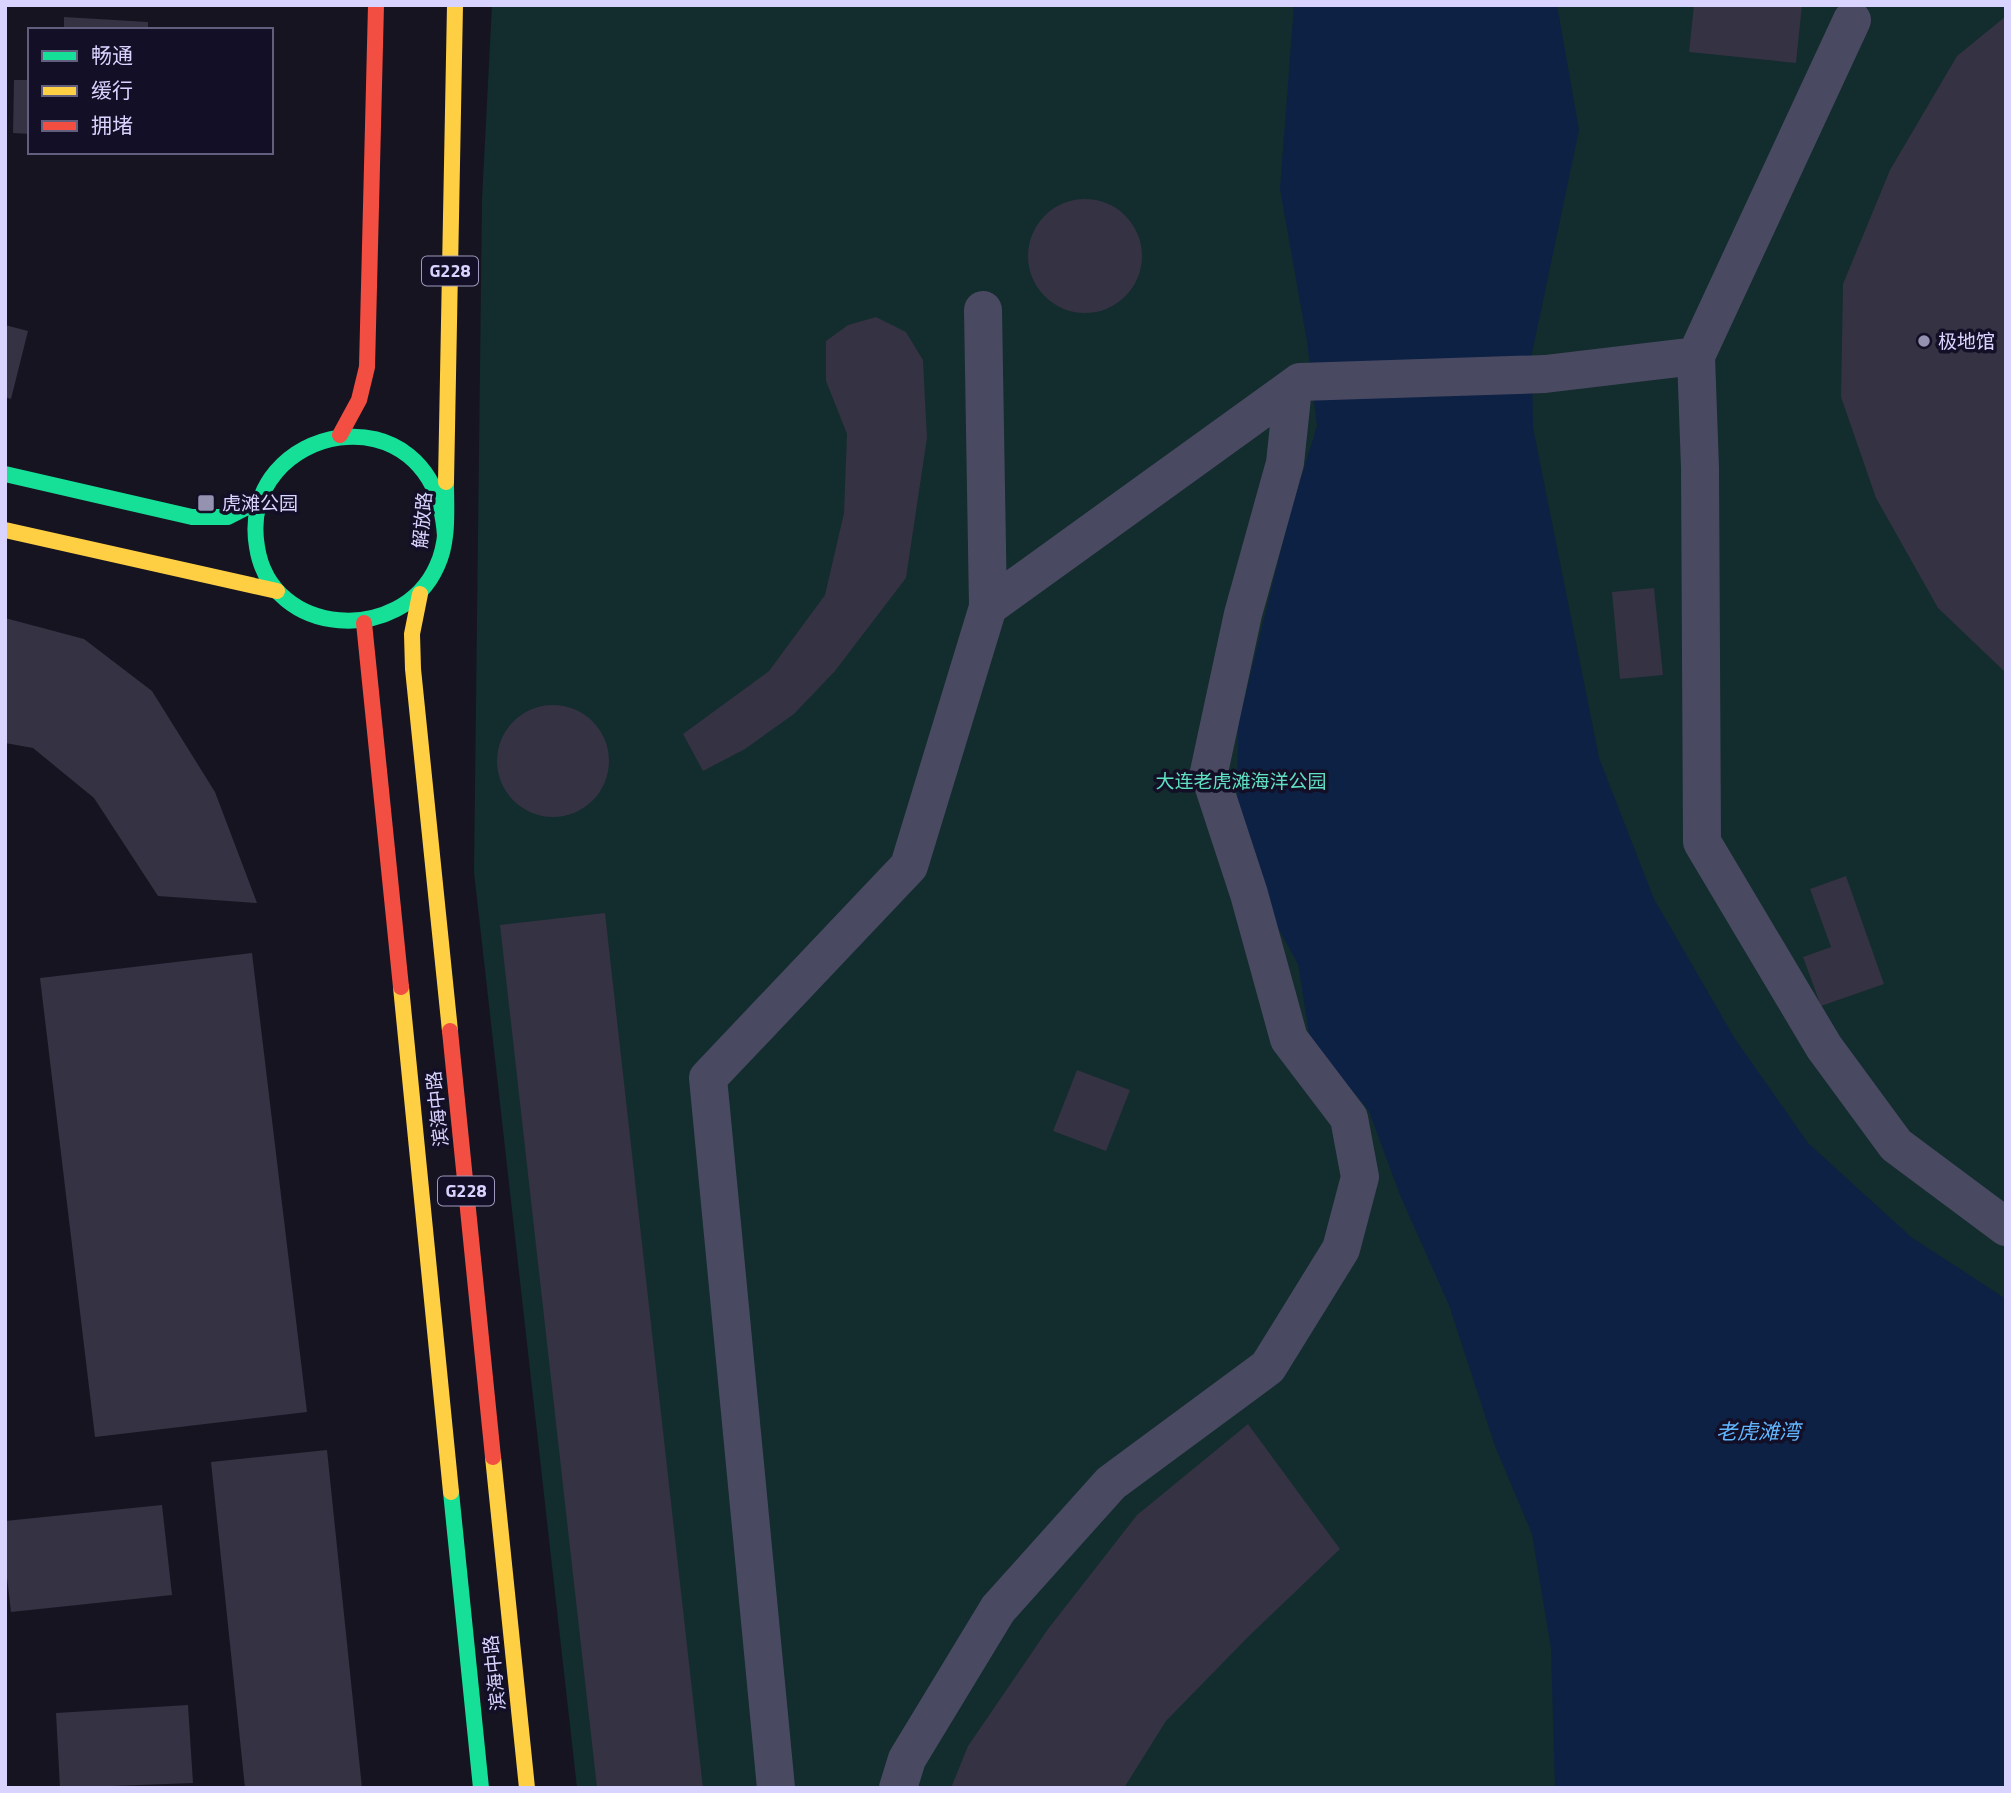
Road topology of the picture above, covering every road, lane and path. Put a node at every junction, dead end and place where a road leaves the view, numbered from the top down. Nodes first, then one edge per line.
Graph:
1 (376, 5) edge
2 (455, 5) edge
3 (1852, 20) dead end
4 (983, 310) dead end
5 (1696, 356) junction
6 (1296, 385) junction
7 (340, 435) junction
8 (5, 474) edge
9 (259, 501) junction
10 (5, 530) edge
11 (445, 536) junction
12 (277, 591) junction
13 (420, 594) junction
14 (988, 607) junction
15 (364, 623) junction
16 (2006, 1227) edge
17 (481, 1788) edge
18 (527, 1788) edge
19 (776, 1788) edge
20 (898, 1788) edge

1 - 7 main road
2 - 11 main road, 解放路 / G228
3 - 5 street
4 - 14 street
5 - 6 street
5 - 16 street
6 - 14 street
6 - 20 street
7 - 9 main road, G228
7 - 11 main road, G228
8 - 9 main road
9 - 12 main road, G228
10 - 12 main road, 解放路
11 - 13 main road, 解放路 / G228
12 - 15 main road, 解放路 / G228
13 - 15 main road, 解放路 / G228
13 - 18 main road, 滨海中路 / G228
14 - 19 street
15 - 17 main road, 滨海中路 / G228

